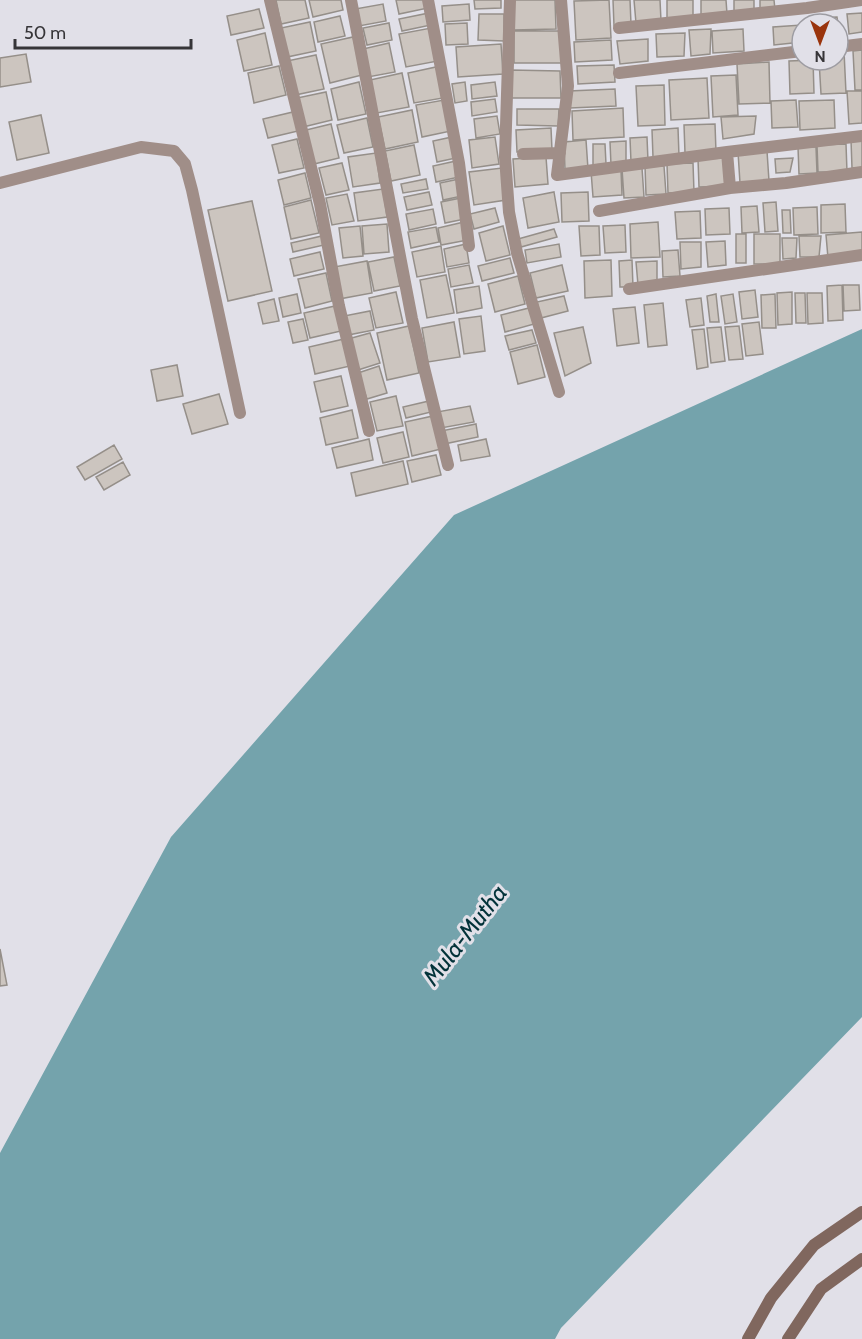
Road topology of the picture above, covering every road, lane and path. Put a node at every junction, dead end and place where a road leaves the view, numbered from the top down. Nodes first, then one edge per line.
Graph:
1 (270, 0) edge
2 (351, 0) edge
3 (428, 0) edge
4 (510, 0) edge
5 (561, 0) edge
6 (861, 0) edge
7 (619, 28) dead end
8 (790, 52) edge
9 (619, 73) dead end
10 (862, 136) edge
11 (727, 152) junction
12 (560, 153) junction
13 (523, 154) dead end
14 (862, 172) edge
15 (0, 183) edge
16 (730, 188) junction
17 (599, 211) dead end
18 (470, 246) dead end
19 (862, 255) edge
20 (629, 289) dead end
21 (559, 392) dead end
22 (240, 413) dead end
23 (369, 431) dead end
24 (448, 465) dead end
25 (862, 1212) edge
26 (862, 1259) edge
27 (748, 1339) edge
28 (788, 1339) edge

1 - 23 street
2 - 24 street
3 - 18 street
4 - 21 street
5 - 12 street
6 - 7 street
8 - 9 street
10 - 11 street
11 - 12 street
11 - 16 street
12 - 13 street
14 - 16 street
15 - 22 street
16 - 17 street
19 - 20 street
25 - 27 street
26 - 28 street

